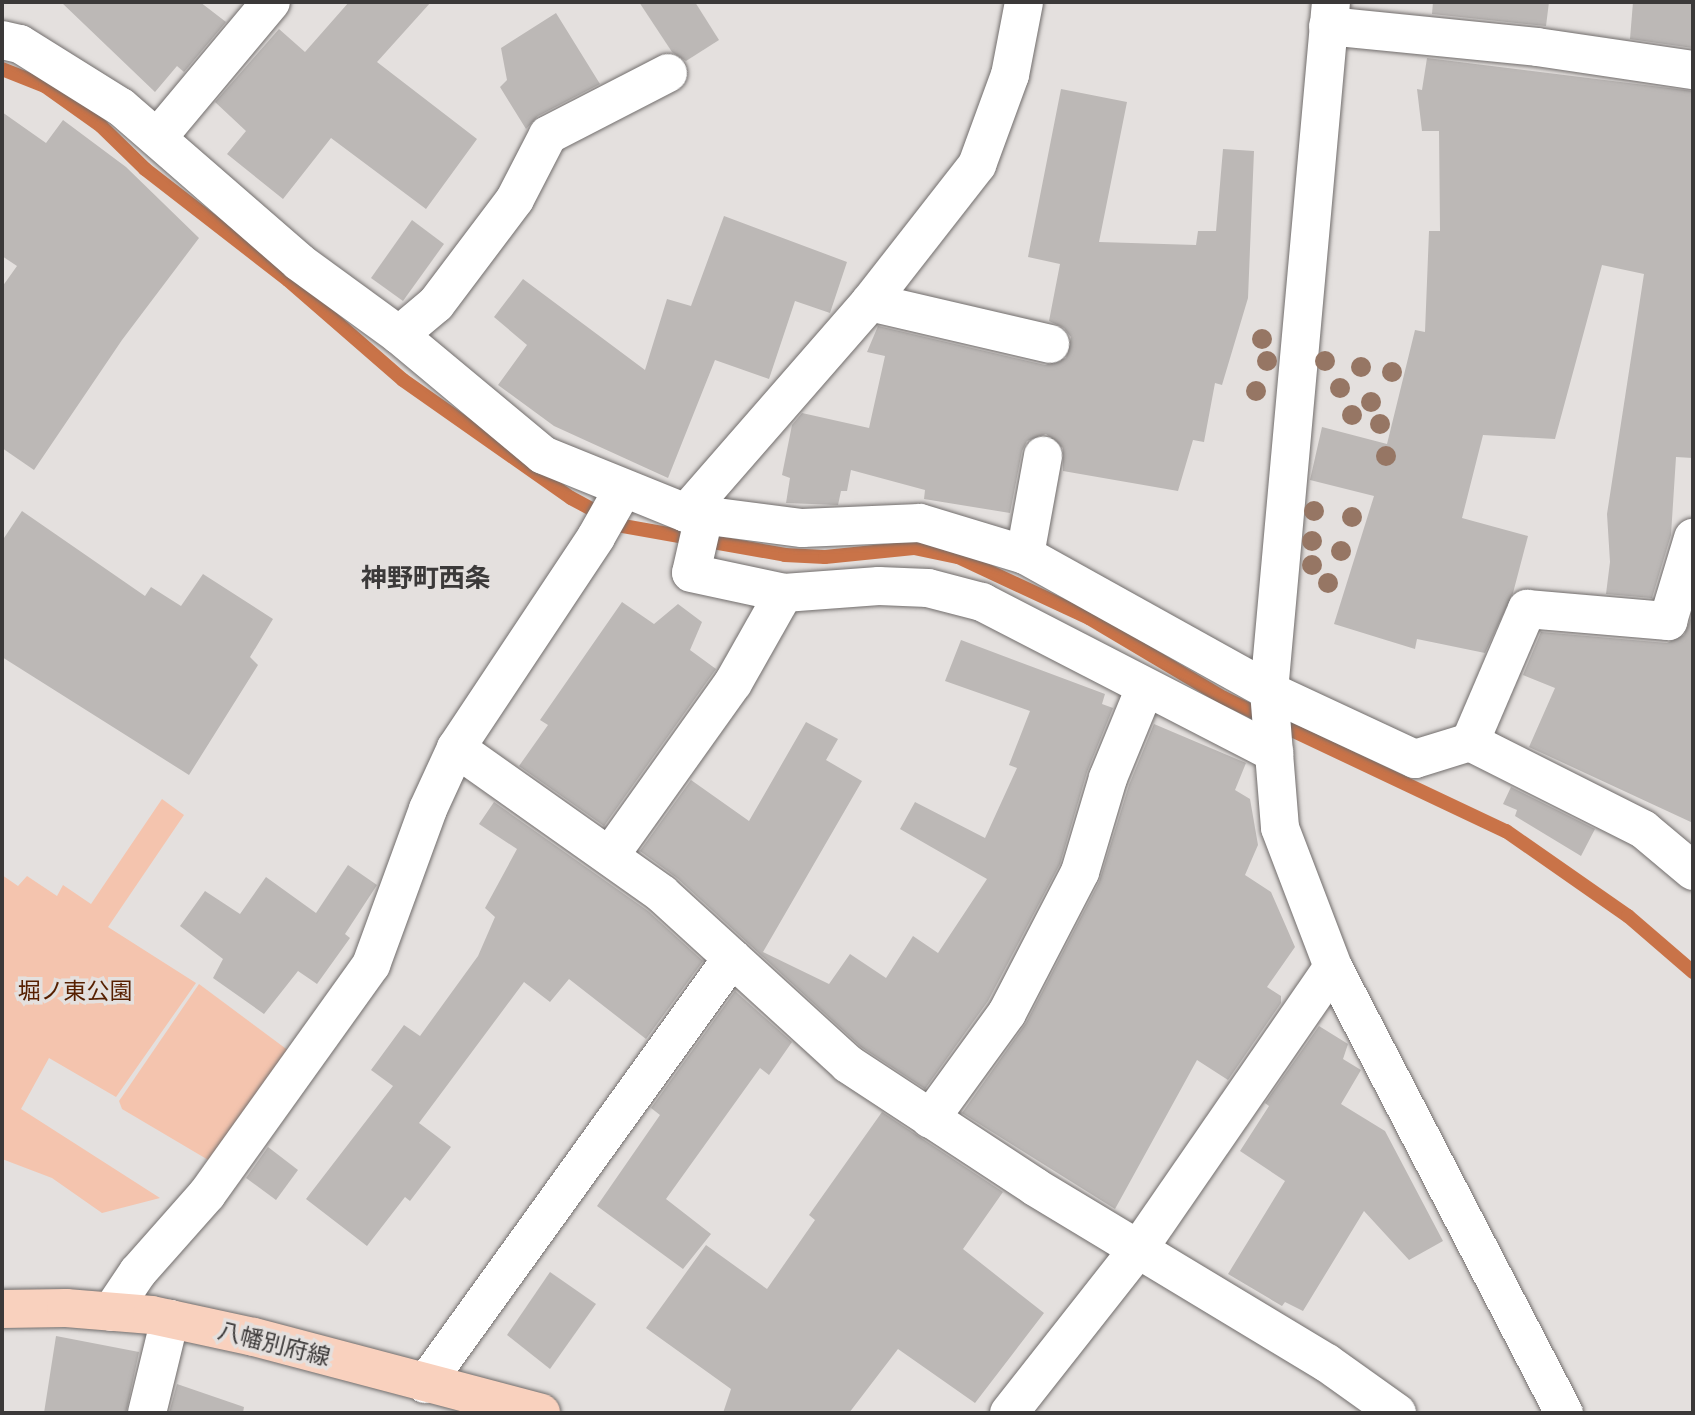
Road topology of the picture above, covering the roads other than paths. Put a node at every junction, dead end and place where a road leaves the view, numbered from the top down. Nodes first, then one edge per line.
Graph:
1 (271, 2) edge
2 (1024, 2) edge
3 (1329, 14) edge
4 (2, 40) edge
5 (1693, 70) edge
6 (668, 73) dead end
7 (158, 137) junction
8 (870, 302) junction
9 (399, 335) junction
10 (1050, 344) dead end
11 (1043, 456) dead end
12 (622, 491) junction
13 (695, 514) junction
14 (1693, 538) edge
15 (1025, 555) junction
16 (784, 593) junction
17 (1681, 622) edge
18 (1145, 688) junction
19 (1269, 691) junction
20 (1470, 742) junction
21 (456, 748) junction
22 (1274, 753) junction
23 (611, 854) junction
24 (1693, 871) edge
25 (732, 958) junction
26 (1333, 967) junction
27 (930, 1119) junction
28 (1139, 1248) junction
29 (2, 1309) edge
30 (111, 1312) junction
31 (170, 1319) junction
32 (425, 1384) junction
33 (147, 1413) edge
34 (541, 1413) edge
35 (1009, 1413) edge
36 (1397, 1413) edge
37 (1564, 1413) edge

1 - 7 street
2 - 8 street
3 - 5 street
3 - 19 street
4 - 7 street
6 - 9 street
7 - 9 street
8 - 10 street
8 - 13 street
9 - 12 street
11 - 15 street
12 - 13 street
12 - 21 street
13 - 15 street
13 - 16 street
14 - 17 street
15 - 19 street
16 - 18 street
16 - 23 street
17 - 20 street
18 - 22 street
18 - 27 street
19 - 20 street
19 - 22 street
20 - 24 street
21 - 23 street
21 - 30 street
22 - 26 street
23 - 25 street
25 - 27 street
25 - 32 street
26 - 28 street
26 - 37 street
27 - 28 street
28 - 35 street
28 - 36 street
29 - 30 main road, 八幡別府線
30 - 31 main road, 八幡別府線
31 - 32 main road, 八幡別府線
31 - 33 street
32 - 34 main road, 八幡別府線

